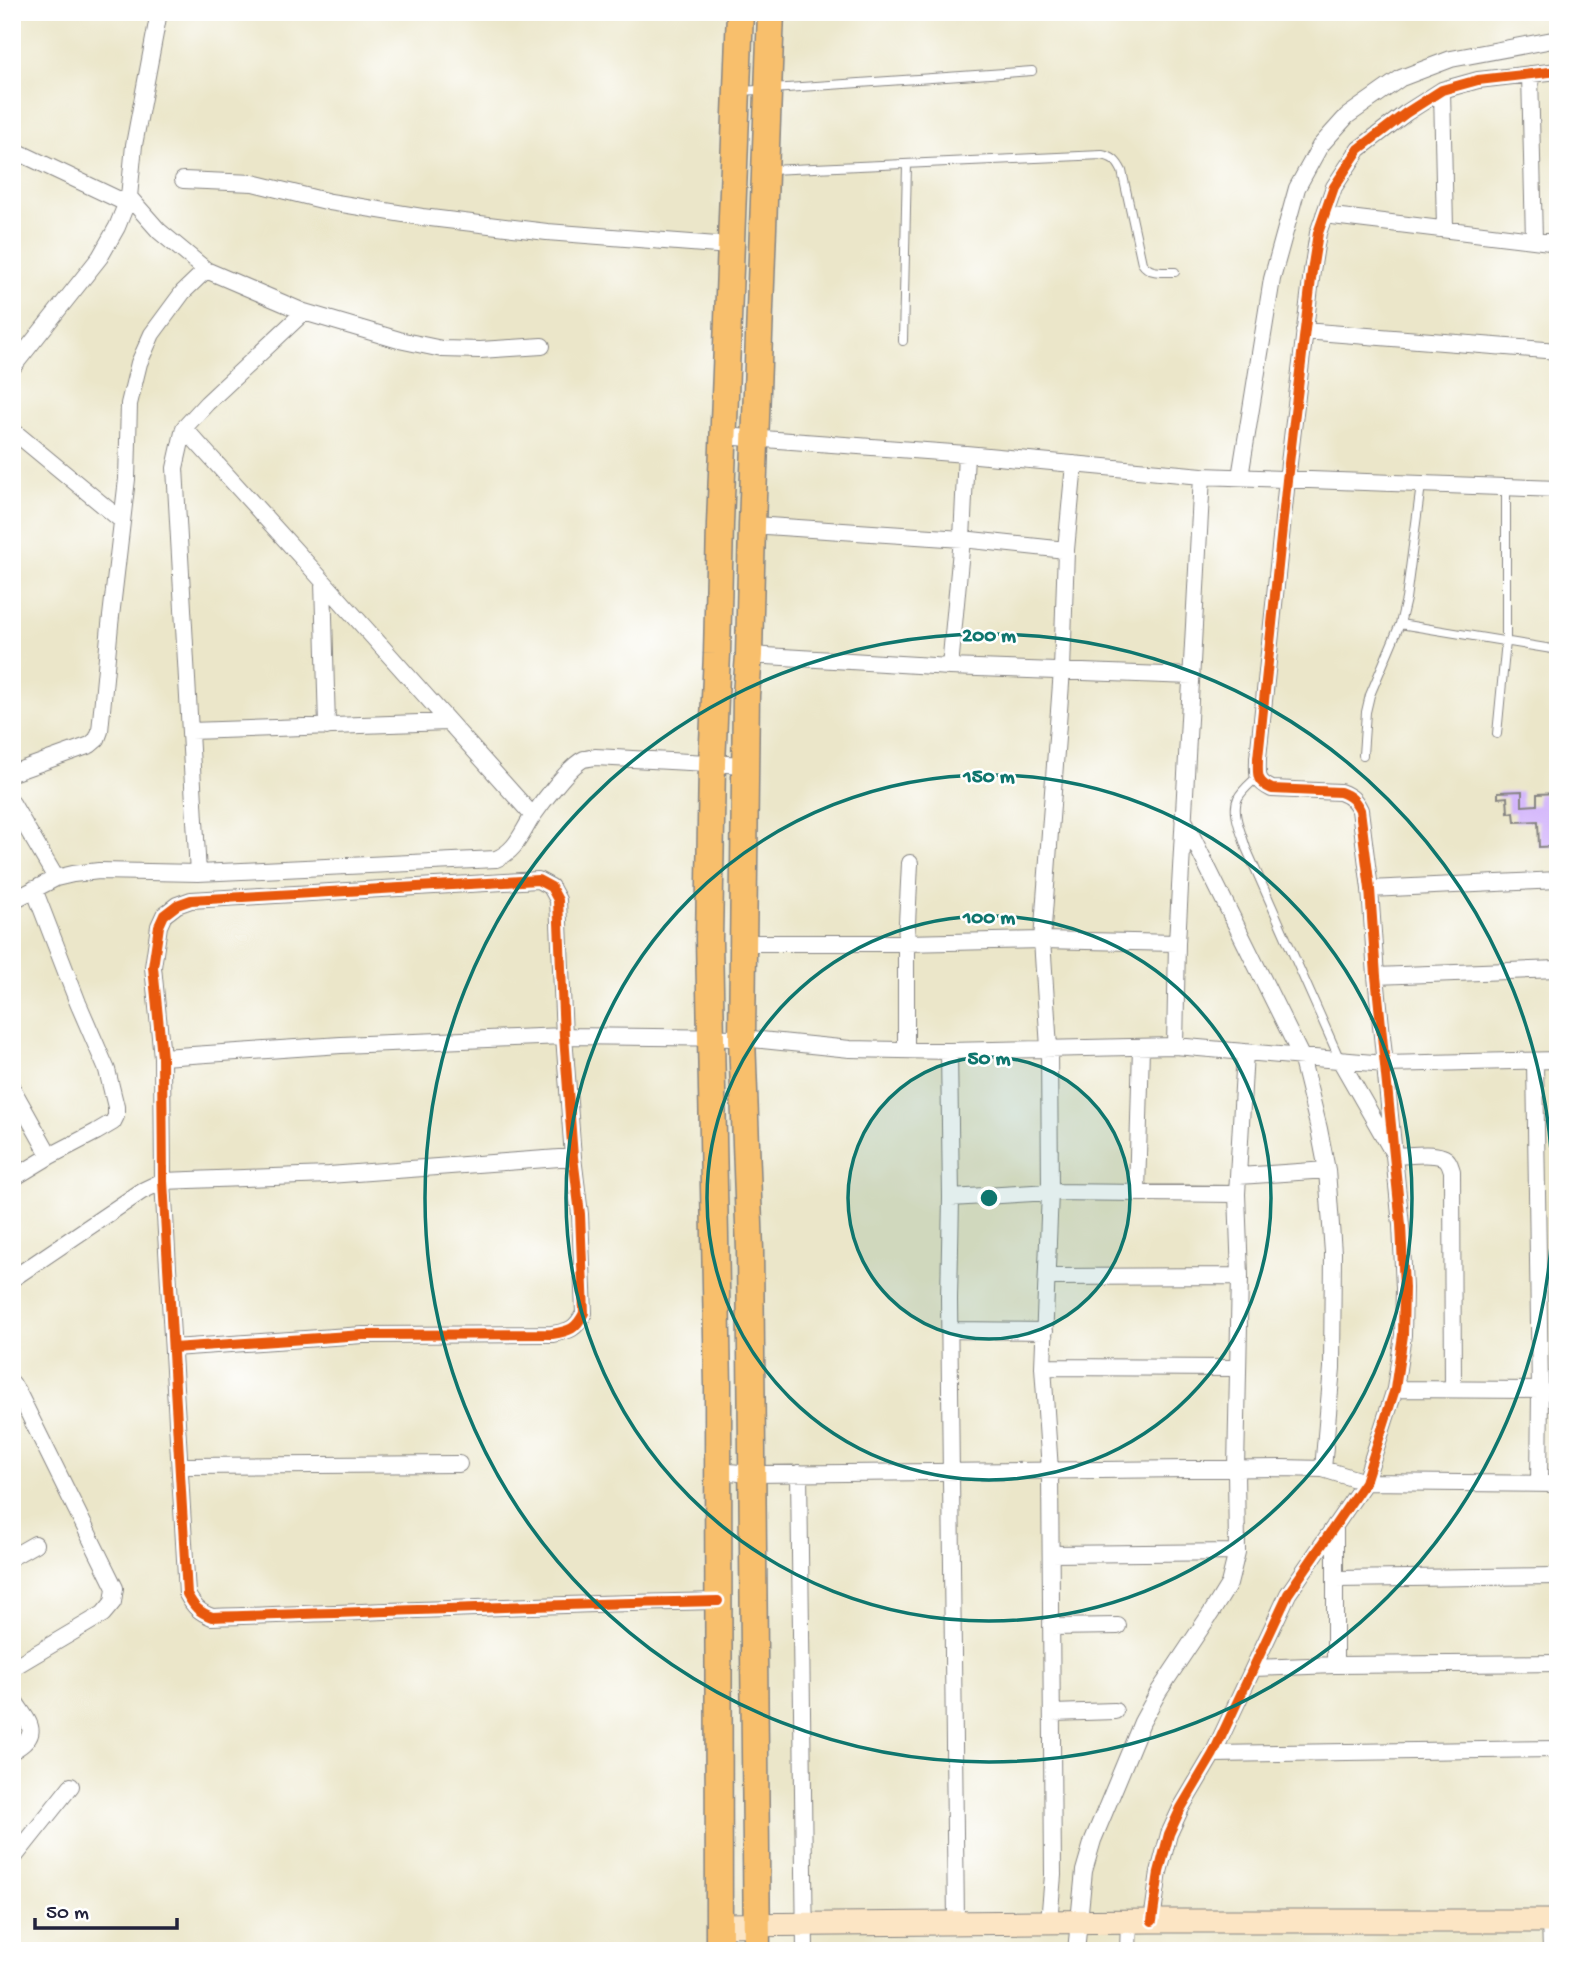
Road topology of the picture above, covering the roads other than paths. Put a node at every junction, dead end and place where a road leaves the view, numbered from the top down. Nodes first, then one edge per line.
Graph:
1 (159, 12) edge
2 (740, 12) edge
3 (771, 12) edge
4 (1558, 39) edge
5 (1032, 71) dead end
6 (1558, 71) edge
7 (1531, 74) junction
8 (768, 88) junction
9 (1443, 90) junction
10 (737, 91) junction
11 (18, 152) dead end
12 (907, 164) junction
13 (765, 170) junction
14 (183, 180) dead end
15 (128, 200) junction
16 (1324, 215) junction
17 (1445, 229) junction
18 (1534, 240) junction
19 (1558, 243) edge
20 (730, 246) junction
21 (206, 270) junction
22 (1175, 272) dead end
23 (304, 312) junction
24 (1304, 331) junction
25 (903, 341) dead end
26 (542, 346) dead end
27 (1558, 351) edge
28 (12, 368) edge
29 (184, 428) junction
30 (12, 430) edge
31 (723, 436) junction
32 (755, 439) junction
33 (967, 454) junction
34 (1074, 464) junction
35 (1202, 476) junction
36 (1247, 477) junction
37 (1280, 480) junction
38 (1421, 485) junction
39 (1506, 488) junction
40 (1558, 489) edge
41 (121, 520) junction
42 (752, 525) junction
43 (962, 539) junction
44 (1066, 550) junction
45 (323, 581) junction
46 (1400, 624) junction
47 (1506, 641) junction
48 (1558, 650) edge
49 (750, 655) junction
50 (950, 667) junction
51 (1062, 670) junction
52 (1192, 676) junction
53 (449, 722) junction
54 (327, 727) junction
55 (190, 731) junction
56 (1496, 734) dead end
57 (1363, 755) dead end
58 (712, 764) junction
59 (745, 765) junction
60 (12, 773) edge
61 (1258, 777) junction
62 (12, 803) edge
63 (533, 816) junction
64 (1183, 818) junction
65 (910, 863) dead end
66 (198, 873) junction
67 (57, 878) junction
68 (1558, 880) edge
69 (34, 889) junction
70 (1370, 890) junction
71 (12, 901) edge
72 (1042, 940) junction
73 (743, 943) junction
74 (906, 943) junction
75 (1177, 943) junction
76 (1558, 969) edge
77 (1376, 976) junction
78 (564, 1035) junction
79 (710, 1037) junction
80 (742, 1038) junction
81 (1175, 1046) junction
82 (1141, 1047) junction
83 (1049, 1048) junction
84 (906, 1049) junction
85 (949, 1051) junction
86 (1245, 1052) junction
87 (1305, 1056) junction
88 (162, 1057) junction
89 (1334, 1059) junction
90 (1558, 1060) edge
91 (1535, 1061) junction
92 (1385, 1064) junction
93 (12, 1088) edge
94 (50, 1156) junction
95 (1395, 1156) junction
96 (573, 1157) junction
97 (1327, 1170) junction
98 (1238, 1176) junction
99 (12, 1179) edge
100 (163, 1181) junction
101 (1050, 1192) junction
102 (1137, 1192) junction
103 (1237, 1194) junction
104 (951, 1199) junction
105 (1240, 1276) junction
106 (1048, 1277) junction
107 (12, 1279) edge
108 (950, 1330) junction
109 (1045, 1331) junction
110 (173, 1348) junction
111 (1044, 1367) junction
112 (1238, 1368) junction
113 (1395, 1389) junction
114 (1453, 1389) junction
115 (1540, 1390) junction
116 (15, 1393) edge
117 (460, 1464) dead end
118 (180, 1466) junction
119 (1236, 1468) junction
120 (952, 1470) junction
121 (1050, 1470) junction
122 (1328, 1470) junction
123 (718, 1471) junction
124 (799, 1473) junction
125 (751, 1474) junction
126 (1360, 1480) junction
127 (1539, 1484) junction
128 (1558, 1484) edge
129 (1335, 1525) junction
130 (35, 1544) dead end
131 (1237, 1552) junction
132 (1051, 1554) junction
133 (12, 1557) edge
134 (1558, 1576) edge
135 (1336, 1579) junction
136 (718, 1601) junction
137 (1118, 1626) dead end
138 (1051, 1627) junction
139 (1558, 1663) edge
140 (1335, 1665) junction
141 (12, 1668) edge
142 (1254, 1668) junction
143 (12, 1698) edge
144 (1115, 1711) dead end
145 (1052, 1713) junction
146 (1558, 1749) edge
147 (12, 1751) edge
148 (1213, 1754) junction
149 (71, 1786) dead end
150 (12, 1860) edge
151 (1129, 1921) junction
152 (1152, 1921) junction
153 (1554, 1921) edge
154 (956, 1922) junction
155 (1049, 1922) junction
156 (1080, 1922) junction
157 (718, 1924) junction
158 (757, 1924) junction
159 (805, 1925) junction
160 (719, 1951) edge
161 (757, 1951) edge
162 (805, 1951) edge
163 (1076, 1951) edge
164 (1128, 1951) edge
165 (1551, 1951) edge

1 - 15 street
2 - 10 main road
3 - 8 main road
4 - 36 street
5 - 8 lane
6 - 7 street
7 - 9 street
7 - 18 street
8 - 10 lane
8 - 13 main road
9 - 16 street
9 - 17 street
10 - 20 main road
11 - 15 street
12 - 13 lane
12 - 22 lane
12 - 25 lane
13 - 32 main road
14 - 20 street
15 - 21 street
15 - 28 street
16 - 17 street
16 - 24 street
17 - 18 street
18 - 19 street
20 - 31 main road
21 - 23 street
21 - 41 street
23 - 26 street
23 - 29 street
24 - 27 street
24 - 37 street
29 - 45 street
29 - 55 street
30 - 41 street
31 - 32 street
31 - 58 main road
32 - 33 street
32 - 42 main road
33 - 34 street
33 - 43 street
34 - 35 street
34 - 44 street
35 - 36 street
35 - 52 street
36 - 37 street
37 - 38 street
37 - 61 street
38 - 39 street
38 - 46 lane
39 - 40 street
39 - 47 lane
41 - 60 street
42 - 43 street
42 - 49 main road
43 - 44 street
43 - 50 street
44 - 51 street
45 - 53 street
45 - 54 street
46 - 47 lane
46 - 57 lane
47 - 48 lane
47 - 56 lane
49 - 50 street
49 - 59 main road
50 - 51 street
51 - 52 street
51 - 72 street
52 - 64 street
53 - 54 street
53 - 63 street
54 - 55 street
55 - 66 street
58 - 59 street
58 - 63 street
58 - 79 main road
59 - 73 main road
61 - 70 street
61 - 89 lane
62 - 67 street
63 - 66 street
64 - 75 street
64 - 87 street
65 - 74 street
66 - 67 street
67 - 69 street
68 - 70 street
69 - 71 street
69 - 94 street
70 - 77 street
72 - 74 street
72 - 75 street
72 - 83 street
73 - 74 street
73 - 80 main road
74 - 84 street
75 - 81 street
76 - 77 street
77 - 92 street
78 - 79 street
78 - 88 street
78 - 88 street
78 - 96 street
79 - 80 street
79 - 123 main road
80 - 84 street
80 - 125 main road
81 - 82 street
81 - 86 street
82 - 83 street
82 - 102 street
83 - 85 street
83 - 101 street
84 - 85 street
85 - 104 street
86 - 87 street
86 - 98 street
87 - 89 street
87 - 97 street
88 - 100 street
89 - 92 street
89 - 95 street
90 - 91 street
91 - 92 street
91 - 115 street
92 - 95 street
93 - 94 street
94 - 99 street
95 - 113 street
95 - 114 street
96 - 100 street
96 - 110 street
97 - 98 street
97 - 122 street
98 - 103 street
100 - 107 street
100 - 110 street
101 - 102 street
101 - 104 street
101 - 106 street
102 - 103 street
103 - 105 street
104 - 108 street
105 - 106 street
105 - 112 street
106 - 109 street
108 - 109 street
108 - 120 street
109 - 111 street
110 - 118 street
111 - 112 street
111 - 121 street
112 - 119 street
113 - 114 street
113 - 126 street
114 - 115 street
115 - 127 street
116 - 141 street
117 - 118 street
118 - 136 street
119 - 121 street
119 - 122 street
119 - 131 street
120 - 121 street
120 - 124 street
120 - 154 street
121 - 132 street
122 - 126 street
123 - 125 street
123 - 136 main road
124 - 125 street
124 - 159 street
125 - 158 main road
126 - 127 street
126 - 129 street
127 - 128 street
129 - 135 street
129 - 142 street
130 - 133 street
131 - 132 street
131 - 156 street
132 - 138 street
134 - 135 street
135 - 140 street
136 - 157 main road
137 - 138 street
138 - 145 street
139 - 140 street
140 - 142 street
142 - 148 street
143 - 147 street
144 - 145 street
145 - 155 street
146 - 148 street
148 - 152 street
149 - 150 street
151 - 152 street
151 - 156 street
151 - 164 street
152 - 153 street
153 - 165 street
154 - 155 street
154 - 159 street
155 - 156 street
156 - 163 street
157 - 158 street
157 - 160 main road
158 - 159 street
158 - 161 main road
159 - 162 street

